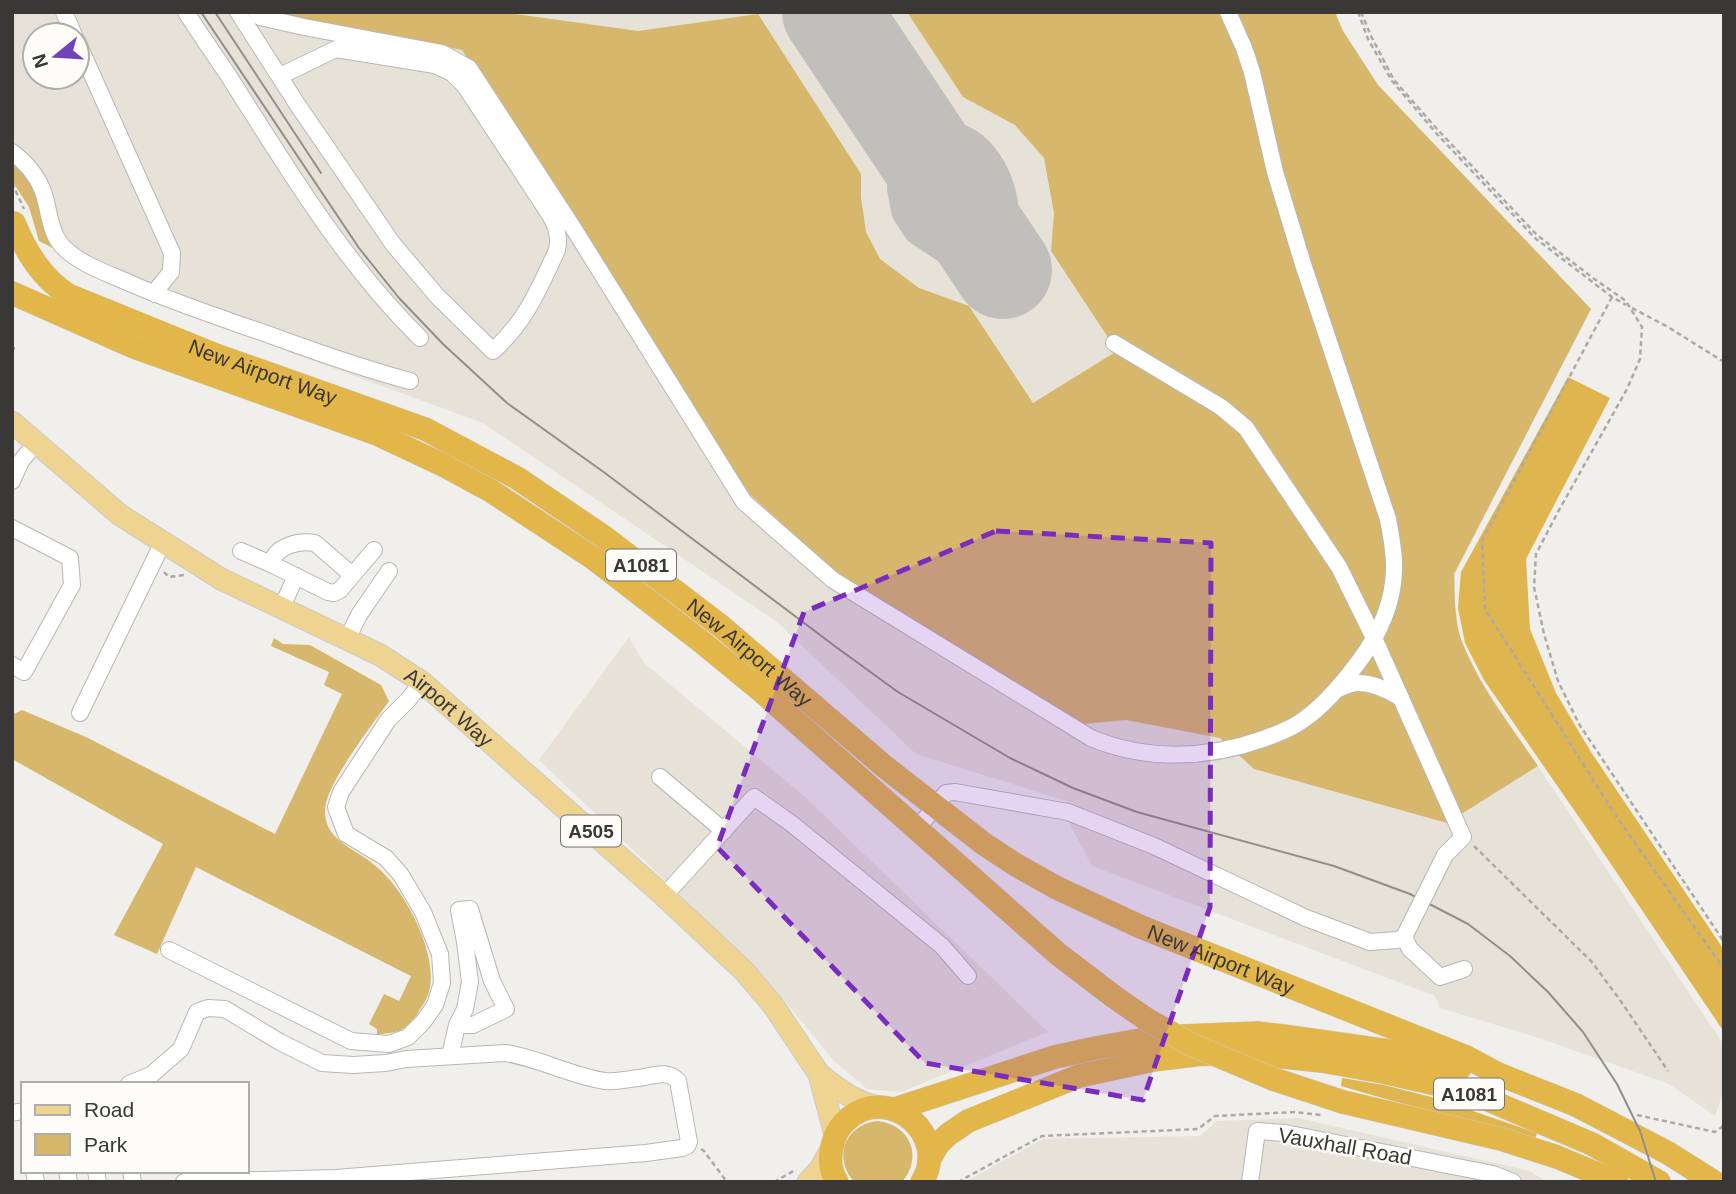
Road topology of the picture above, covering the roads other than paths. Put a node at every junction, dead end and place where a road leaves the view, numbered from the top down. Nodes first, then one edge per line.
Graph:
1 (186, 12) edge
2 (238, 12) edge
3 (257, 12) edge
4 (1228, 12) edge
5 (91, 72) edge
6 (280, 76) junction
7 (12, 152) edge
8 (13, 226) edge
9 (12, 293) edge
10 (155, 294) junction
11 (420, 338) dead end
12 (1114, 343) dead end
13 (410, 381) dead end
14 (12, 422) edge
15 (36, 443) junction
16 (16, 458) edge
17 (12, 481) edge
18 (12, 528) edge
19 (163, 542) junction
20 (374, 550) dead end
21 (241, 551) dead end
22 (271, 564) junction
23 (390, 571) dead end
24 (352, 575) junction
25 (296, 576) junction
26 (282, 607) junction
27 (1374, 638) junction
28 (347, 639) junction
29 (12, 665) edge
30 (422, 682) junction
31 (1335, 690) junction
32 (1401, 698) junction
33 (80, 713) dead end
34 (660, 776) dead end
35 (936, 806) junction
36 (917, 830) junction
37 (724, 831) junction
38 (664, 896) junction
39 (1407, 931) junction
40 (169, 950) dead end
41 (1464, 969) dead end
42 (968, 976) dead end
43 (457, 1025) junction
44 (450, 1056) junction
45 (819, 1074) junction
46 (1498, 1074) junction
47 (134, 1082) edge
48 (887, 1108) junction
49 (833, 1143) junction
50 (803, 1175) edge
51 (925, 1175) edge
52 (184, 1182) edge
53 (837, 1182) edge
54 (1250, 1182) edge
55 (1513, 1182) edge
56 (1617, 1182) edge
57 (1660, 1182) edge
58 (1714, 1182) edge

1 - 11 street
2 - 6 street
3 - 31 street
4 - 27 street
5 - 10 street
6 - 6 street
7 - 10 street
8 - 35 highway, New Airport Way / A1081
9 - 36 highway, New Airport Way / A1081
10 - 13 street
12 - 27 street
14 - 15 main road, Airport Way / A505
15 - 16 street
15 - 19 main road, Airport Way / A505
16 - 17 street
18 - 29 street
19 - 26 main road, Airport Way / A505
19 - 33 street
20 - 24 street
21 - 22 street
22 - 24 street
22 - 25 street
23 - 28 street
24 - 25 street
25 - 26 street
26 - 28 main road, Airport Way / A505
27 - 31 street
27 - 32 street
28 - 30 main road, Airport Way / A505
30 - 38 main road, Airport Way / A505
30 - 40 street
31 - 32 street
32 - 39 street, bridge
34 - 37 street
35 - 36 street
35 - 39 street
35 - 46 highway, New Airport Way / A1081
36 - 56 highway, New Airport Way / A1081, bridge
37 - 38 street
37 - 42 street
38 - 45 main road, Airport Way / A505
39 - 41 street
43 - 43 street
43 - 44 street
44 - 47 street
44 - 52 street
45 - 48 main road, Airport Way / A505
45 - 49 main road, Airport Way / A505
46 - 48 highway, New Airport Way / A1081
46 - 58 highway, New Airport Way / A1081
48 - 49 highway, New Airport Way
48 - 51 highway
49 - 50 main road
49 - 53 highway
51 - 57 highway, A1081
54 - 55 street, Vauxhall Road

